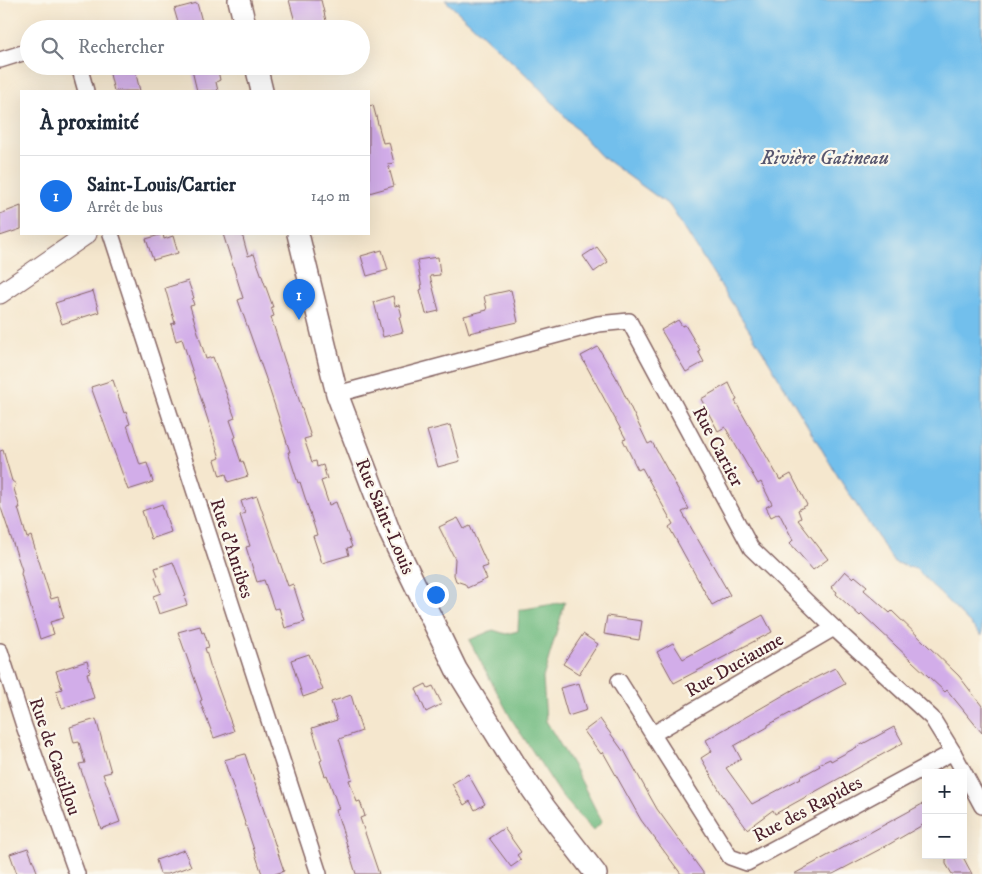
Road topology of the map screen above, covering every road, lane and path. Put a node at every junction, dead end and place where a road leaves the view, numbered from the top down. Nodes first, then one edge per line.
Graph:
1 (239, 0) edge
2 (244, 20) edge
3 (20, 54) edge
4 (0, 60) edge
5 (82, 75) edge
6 (258, 75) edge
7 (86, 90) edge
8 (262, 90) edge
9 (87, 235) edge
10 (111, 235) edge
11 (298, 235) edge
12 (0, 294) edge
13 (337, 394) junction
14 (834, 628) junction
15 (0, 651) edge
16 (619, 681) dead end
17 (653, 734) junction
18 (953, 752) junction
19 (982, 806) edge
20 (77, 874) edge
21 (318, 874) edge
22 (596, 874) edge

1 - 2 main road
3 - 4 street
5 - 7 street
6 - 8 main road
9 - 12 street
10 - 21 street, Rue d'Antibes
11 - 13 main road, Rue Saint-Louis
13 - 14 street, Rue Cartier
13 - 22 main road, Rue Saint-Louis
14 - 17 street, Rue Duciaume
14 - 18 street, Rue Cartier
15 - 20 street, Rue de Castillou
16 - 17 street, Rue des Rapides
17 - 18 street, Rue des Rapides
18 - 19 street, Rue Cartier

